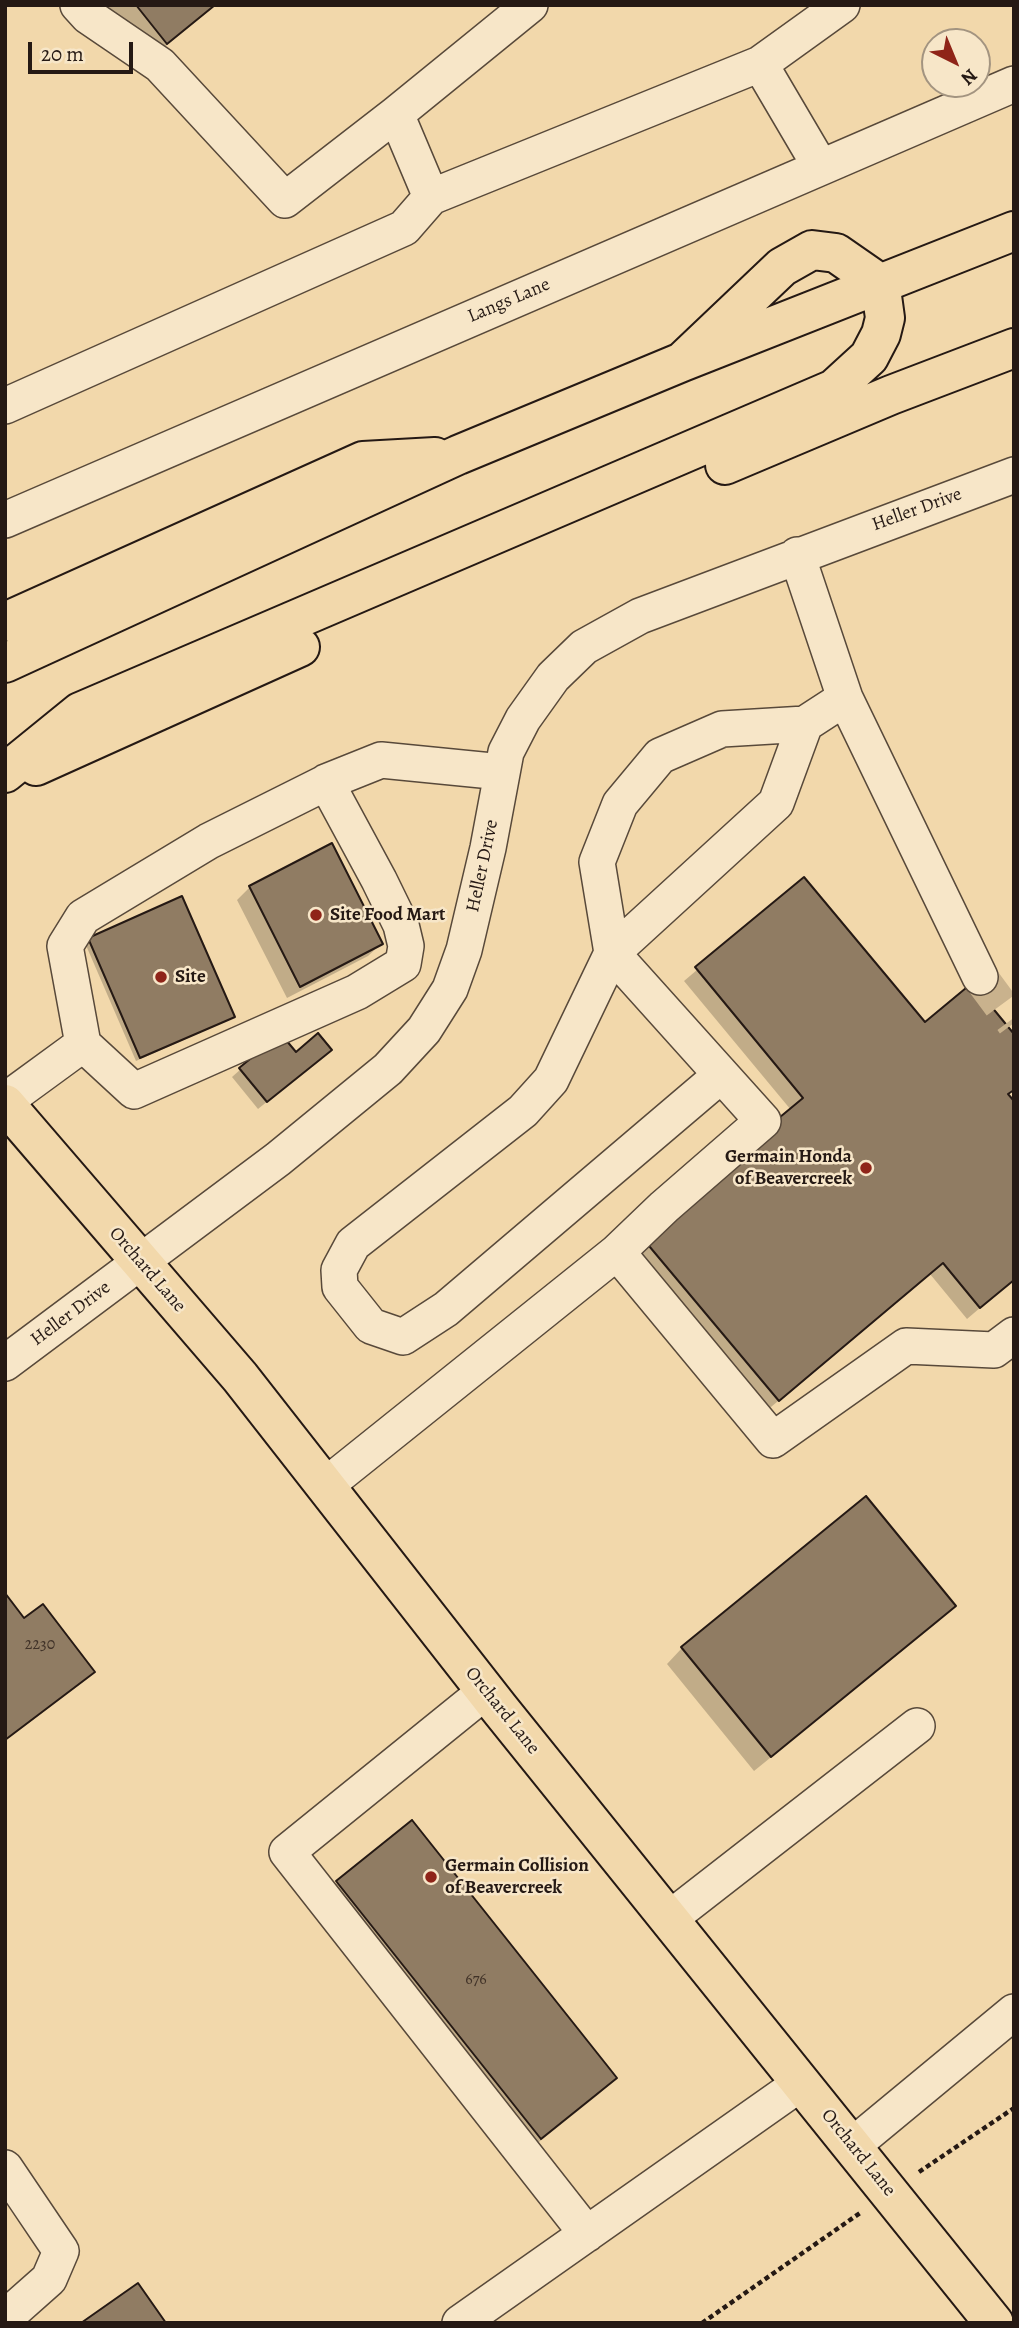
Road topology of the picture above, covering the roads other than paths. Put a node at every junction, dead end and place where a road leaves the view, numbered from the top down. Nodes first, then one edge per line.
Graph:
1 (78, 5) edge
2 (530, 5) edge
3 (842, 5) edge
4 (760, 64) junction
5 (1014, 84) edge
6 (396, 114) junction
7 (820, 166) junction
8 (431, 197) junction
9 (1014, 231) edge
10 (876, 285) junction
11 (1014, 348) edge
12 (682, 362) junction
13 (5, 406) edge
14 (458, 455) junction
15 (1014, 475) edge
16 (5, 520) edge
17 (797, 555) junction
18 (5, 622) edge
19 (5, 663) edge
20 (5, 691) edge
21 (845, 698) junction
22 (805, 724) junction
23 (502, 772) junction
24 (5, 773) edge
25 (5, 780) edge
26 (326, 782) junction
27 (612, 953) junction
28 (980, 977) tunnel mouth
29 (83, 1044) junction
30 (720, 1076) junction
31 (5, 1103) edge
32 (617, 1252) junction
33 (140, 1263) junction
34 (1014, 1335) edge
35 (5, 1363) edge
36 (325, 1486) junction
37 (486, 1691) junction
38 (916, 1726) dead end
39 (669, 1919) junction
40 (1014, 2011) edge
41 (801, 2083) junction
42 (852, 2146) junction
43 (5, 2168) edge
44 (587, 2234) junction
45 (5, 2318) edge
46 (460, 2323) edge
47 (994, 2323) edge

1 - 6 street
2 - 6 street
3 - 4 street
4 - 7 street
4 - 8 street
5 - 7 street, Langs Lane
6 - 8 street
7 - 16 street, Langs Lane
8 - 13 street
9 - 10 main road
10 - 12 main road
10 - 12 main road
10 - 24 main road
11 - 25 main road
12 - 14 main road
14 - 18 main road
14 - 19 main road
14 - 20 main road
15 - 17 street, Heller Drive
17 - 21 street
17 - 23 street, Heller Drive
21 - 22 street
21 - 28 street
22 - 27 street
22 - 27 street
23 - 26 street
23 - 33 street, Heller Drive
26 - 29 street
26 - 29 street
27 - 30 street
27 - 30 street
29 - 31 street
30 - 32 street
31 - 33 main road, Orchard Lane
32 - 34 street
32 - 36 street
33 - 35 street, Heller Drive
33 - 36 main road, Orchard Lane
36 - 37 main road, Orchard Lane
37 - 39 main road, Orchard Lane
37 - 44 street
38 - 39 street
39 - 41 main road, Orchard Lane
40 - 42 street
41 - 42 main road, Orchard Lane
41 - 44 street
42 - 47 main road, Orchard Lane
43 - 45 street
44 - 46 street

